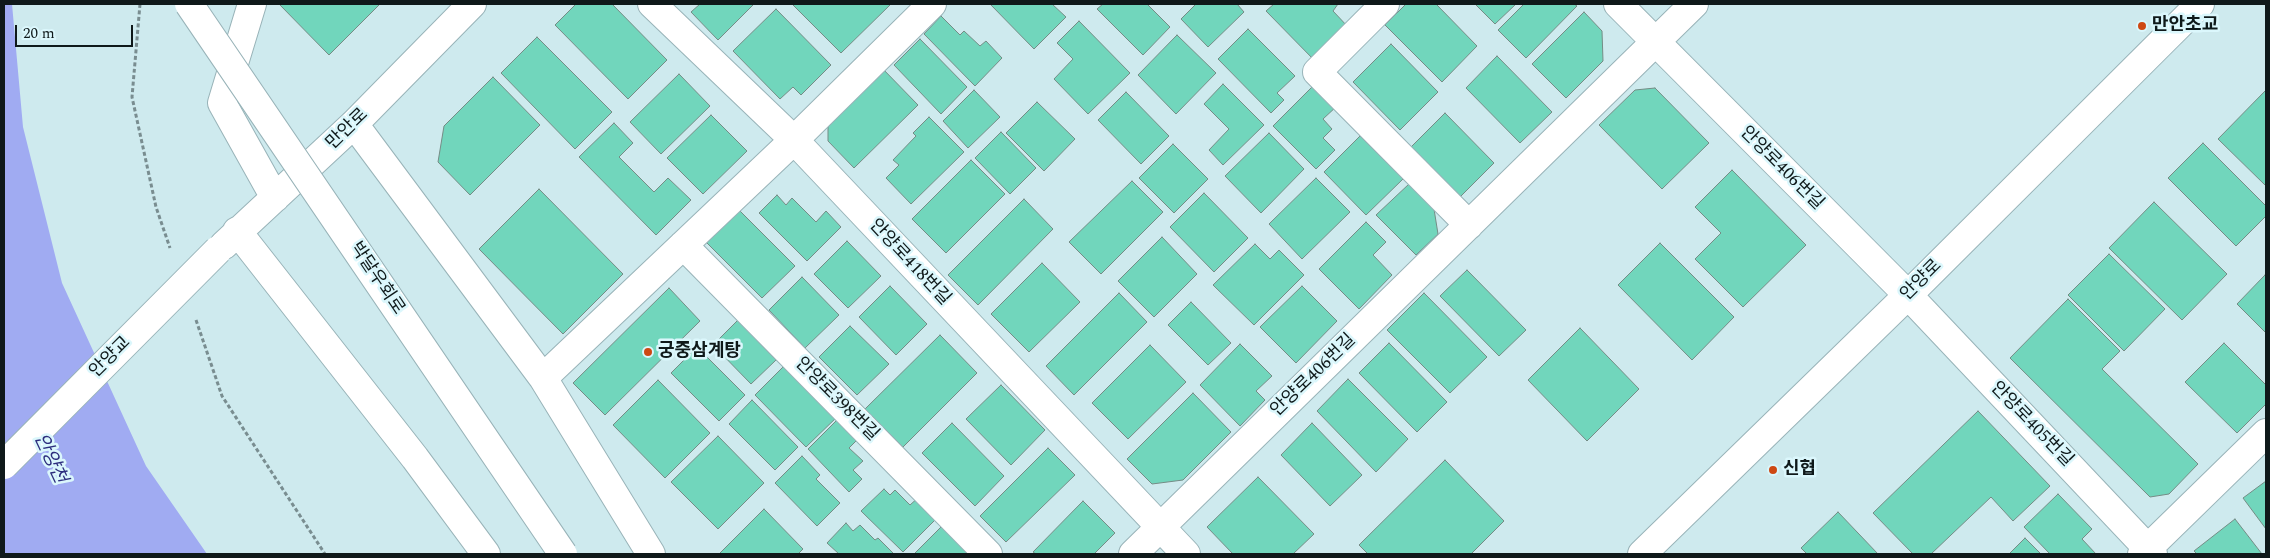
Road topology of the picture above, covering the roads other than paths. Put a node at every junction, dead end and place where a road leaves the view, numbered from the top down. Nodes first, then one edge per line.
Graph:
1 (189, 4) edge
2 (252, 4) edge
3 (472, 4) edge
4 (652, 4) edge
5 (932, 4) edge
6 (1385, 4) edge
7 (1618, 4) edge
8 (1694, 4) edge
9 (2200, 4) edge
10 (1655, 42) junction
11 (354, 124) junction
12 (794, 140) junction
13 (276, 198) junction
14 (1469, 224) junction
15 (228, 241) junction
16 (683, 245) junction
17 (1908, 295) junction
18 (543, 378) junction
19 (2266, 433) edge
20 (4, 465) edge
21 (1160, 528) junction
22 (2148, 552) edge
23 (486, 554) edge
24 (563, 554) edge
25 (651, 554) edge
26 (988, 554) edge
27 (1133, 554) edge
28 (1186, 554) edge
29 (1642, 554) edge

1 - 24 street, 박달우회로, bridge
2 - 13 street
3 - 11 street, 만안로
4 - 12 street, 안양로418번길
5 - 12 street
6 - 14 street
7 - 10 street, 안양로406번길
8 - 10 street
9 - 17 street, 안양로
10 - 14 street, 안양로406번길
10 - 17 street, 안양로406번길
11 - 13 street, 만안로
11 - 18 street
12 - 16 street
12 - 21 street, 안양로418번길
13 - 15 street, 만안로
14 - 21 street, 안양로406번길
15 - 20 street, 안양교, bridge
15 - 23 street
16 - 18 street
16 - 26 street, 안양로398번길
17 - 22 street, 안양로405번길
17 - 29 street, 안양로
18 - 25 street
19 - 22 street
21 - 27 street
21 - 28 street, 안양로418번길

